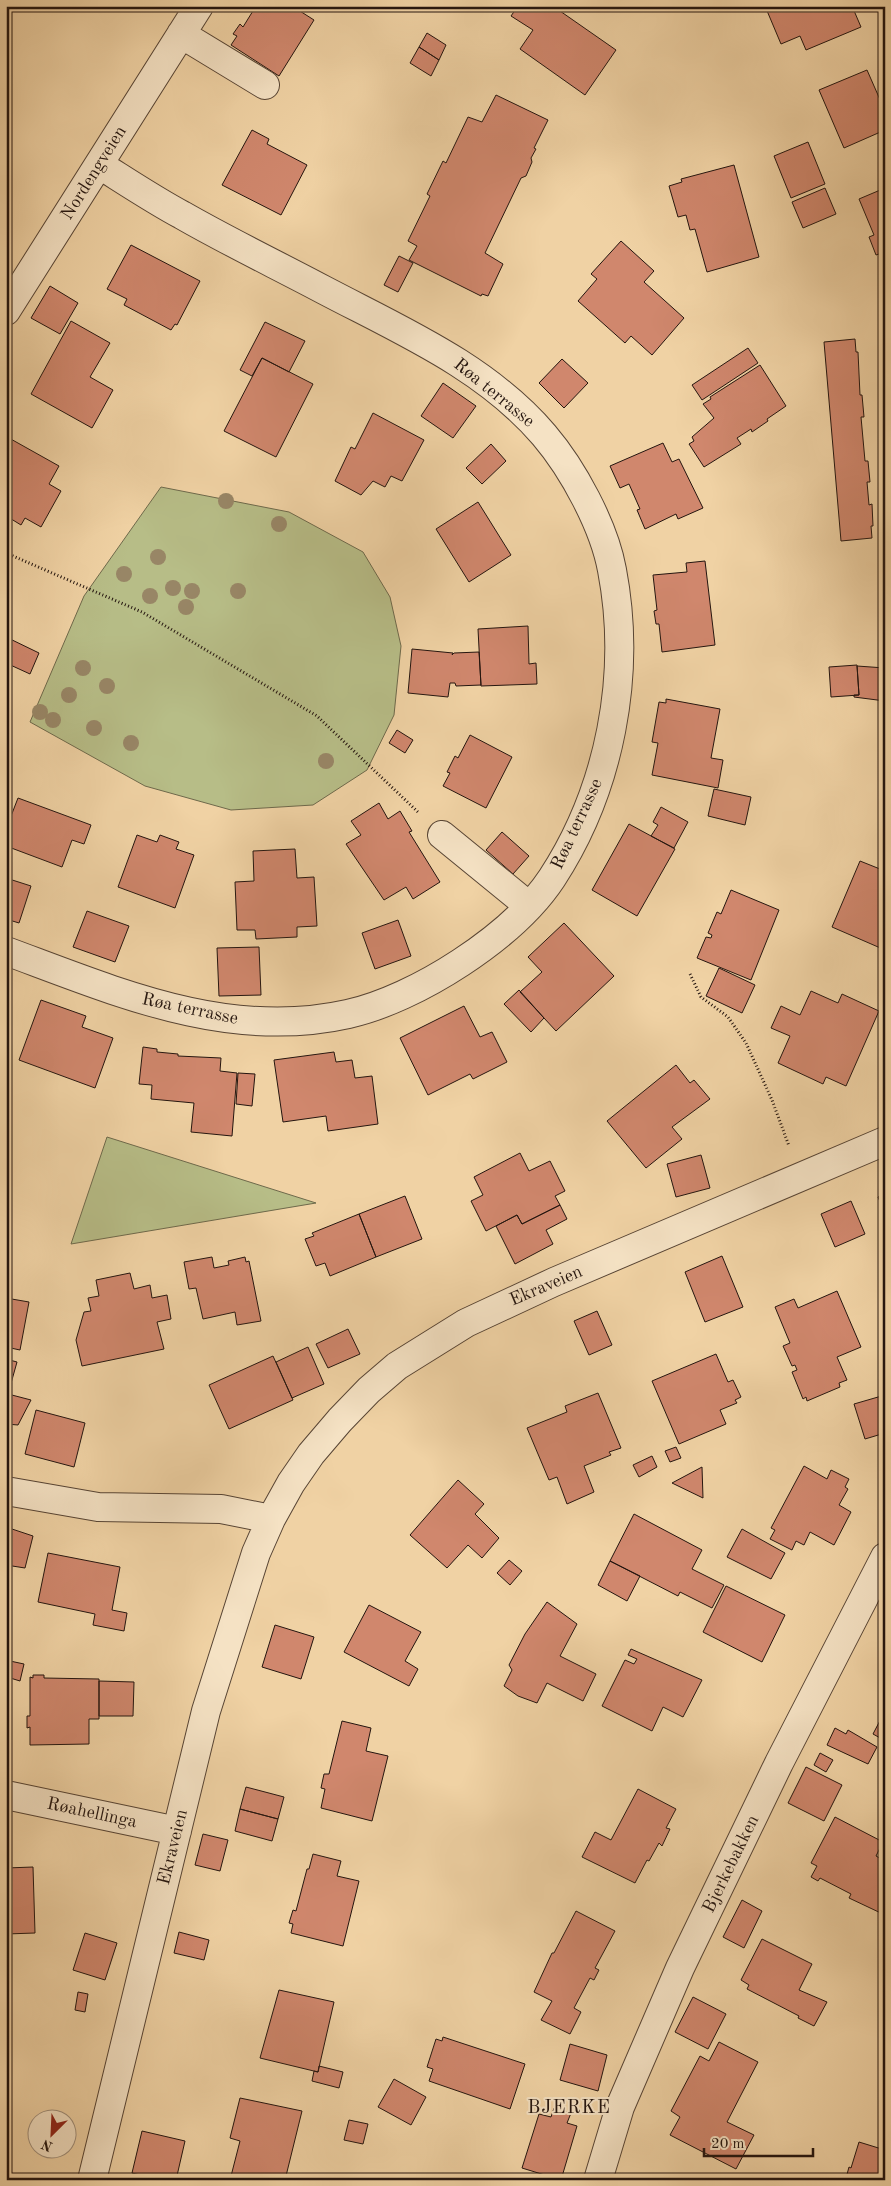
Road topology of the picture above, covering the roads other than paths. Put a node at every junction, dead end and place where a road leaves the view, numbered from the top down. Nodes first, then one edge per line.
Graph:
1 (198, 6) edge
2 (181, 34) junction
3 (265, 85) dead end
4 (100, 165) junction
5 (6, 311) edge
6 (442, 835) road end
7 (529, 906) junction
8 (6, 951) edge
9 (885, 1140) edge
10 (6, 1491) edge
11 (271, 1519) junction
12 (885, 1557) edge
13 (6, 1795) edge
14 (177, 1831) junction
15 (92, 2180) edge
16 (598, 2180) edge

1 - 2 street, Nordengveien
2 - 3 street
2 - 4 street, Nordengveien
4 - 5 street, Nordengveien
4 - 7 street, Røa terrasse
6 - 7 street
7 - 8 street, Røa terrasse
9 - 11 street, Ekraveien
10 - 11 street
11 - 14 street, Ekraveien
12 - 16 street, Bjerkebakken
13 - 14 street, Røahellinga
14 - 15 street, Ekraveien

